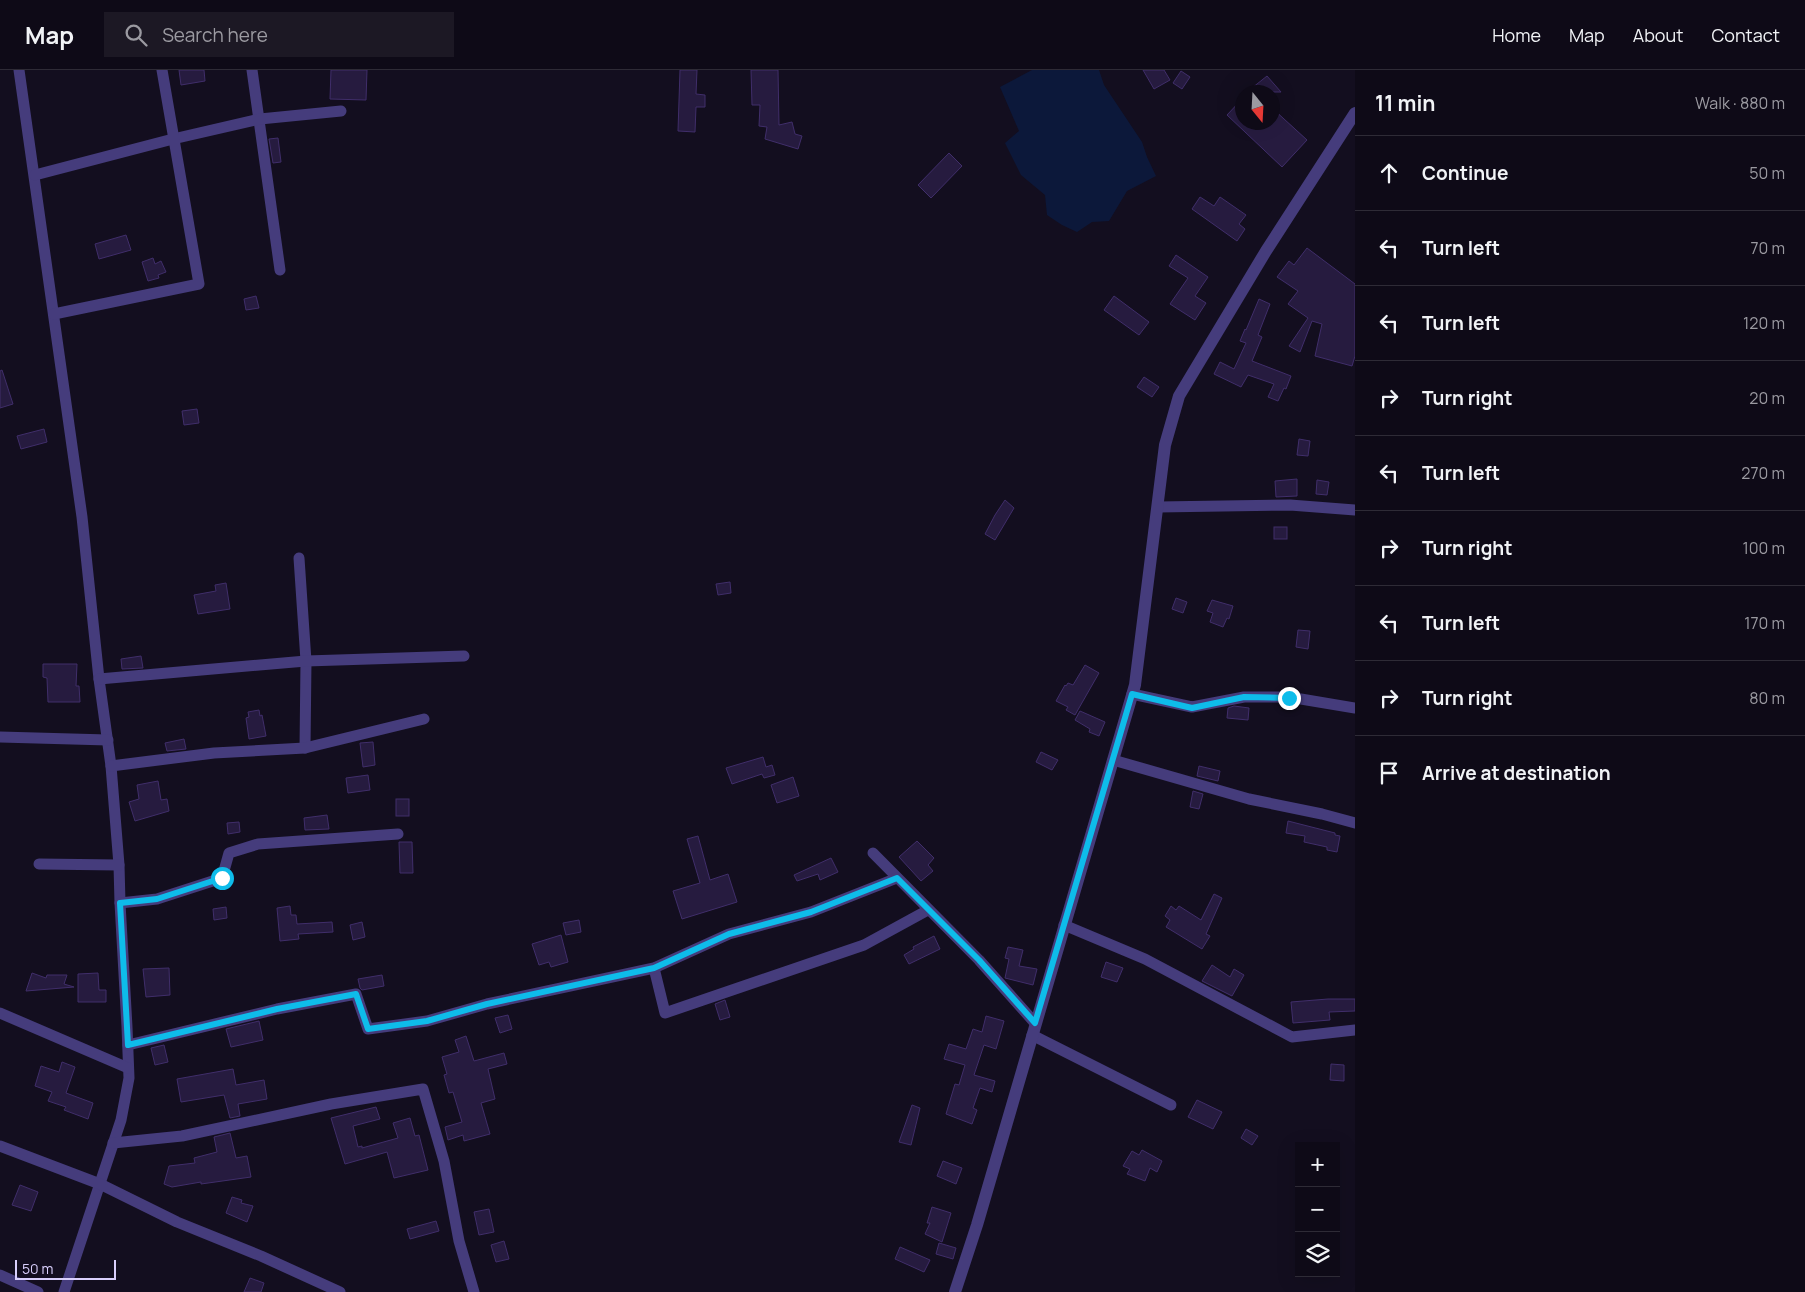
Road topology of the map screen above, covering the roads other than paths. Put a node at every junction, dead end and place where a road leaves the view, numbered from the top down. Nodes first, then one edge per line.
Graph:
1 (19, 70) edge
2 (162, 70) edge
3 (252, 70) edge
4 (341, 111) dead end
5 (1355, 113) edge
6 (260, 119) junction
7 (173, 138) junction
8 (34, 175) junction
9 (280, 270) dead end
10 (54, 314) junction
11 (1158, 507) junction
12 (1355, 510) edge
13 (299, 558) dead end
14 (464, 656) dead end
15 (306, 661) junction
16 (99, 679) junction
17 (1132, 694) junction
18 (1355, 708) edge
19 (424, 719) dead end
20 (0, 737) edge
21 (108, 740) junction
22 (305, 748) junction
23 (1113, 760) junction
24 (111, 766) junction
25 (1355, 823) edge
26 (398, 834) dead end
27 (873, 853) dead end
28 (39, 864) dead end
29 (119, 865) junction
30 (897, 878) junction
31 (120, 903) junction
32 (928, 910) junction
33 (1064, 925) junction
34 (654, 968) junction
35 (0, 1013) edge
36 (1033, 1029) junction
37 (1355, 1030) edge
38 (128, 1045) junction
39 (128, 1068) junction
40 (1171, 1105) dead end
41 (113, 1143) junction
42 (0, 1146) edge
43 (100, 1184) junction
44 (0, 1275) edge
45 (38, 1292) edge
46 (64, 1292) edge
47 (340, 1292) edge
48 (474, 1292) edge
49 (955, 1292) edge

1 - 8 street
2 - 7 street
3 - 6 street
4 - 6 street
5 - 11 street
6 - 7 street
6 - 9 street
7 - 8 street
7 - 10 street
8 - 10 street
10 - 16 street
11 - 12 street
11 - 17 street
13 - 15 street
14 - 15 street
15 - 16 street
15 - 22 street
16 - 21 street
17 - 18 street
17 - 23 street
19 - 22 street
20 - 21 street
21 - 24 street
22 - 24 street
23 - 25 street
23 - 33 street
24 - 29 street
26 - 31 street
27 - 30 street
28 - 29 street
29 - 31 street
30 - 32 street
30 - 34 street
31 - 38 street
32 - 34 street
32 - 36 street
33 - 36 street
33 - 37 street
34 - 38 street
35 - 39 street
36 - 40 street
36 - 49 street
38 - 39 street
39 - 41 street
41 - 43 street
41 - 48 street
42 - 43 street
43 - 46 street
43 - 47 street
44 - 45 street

